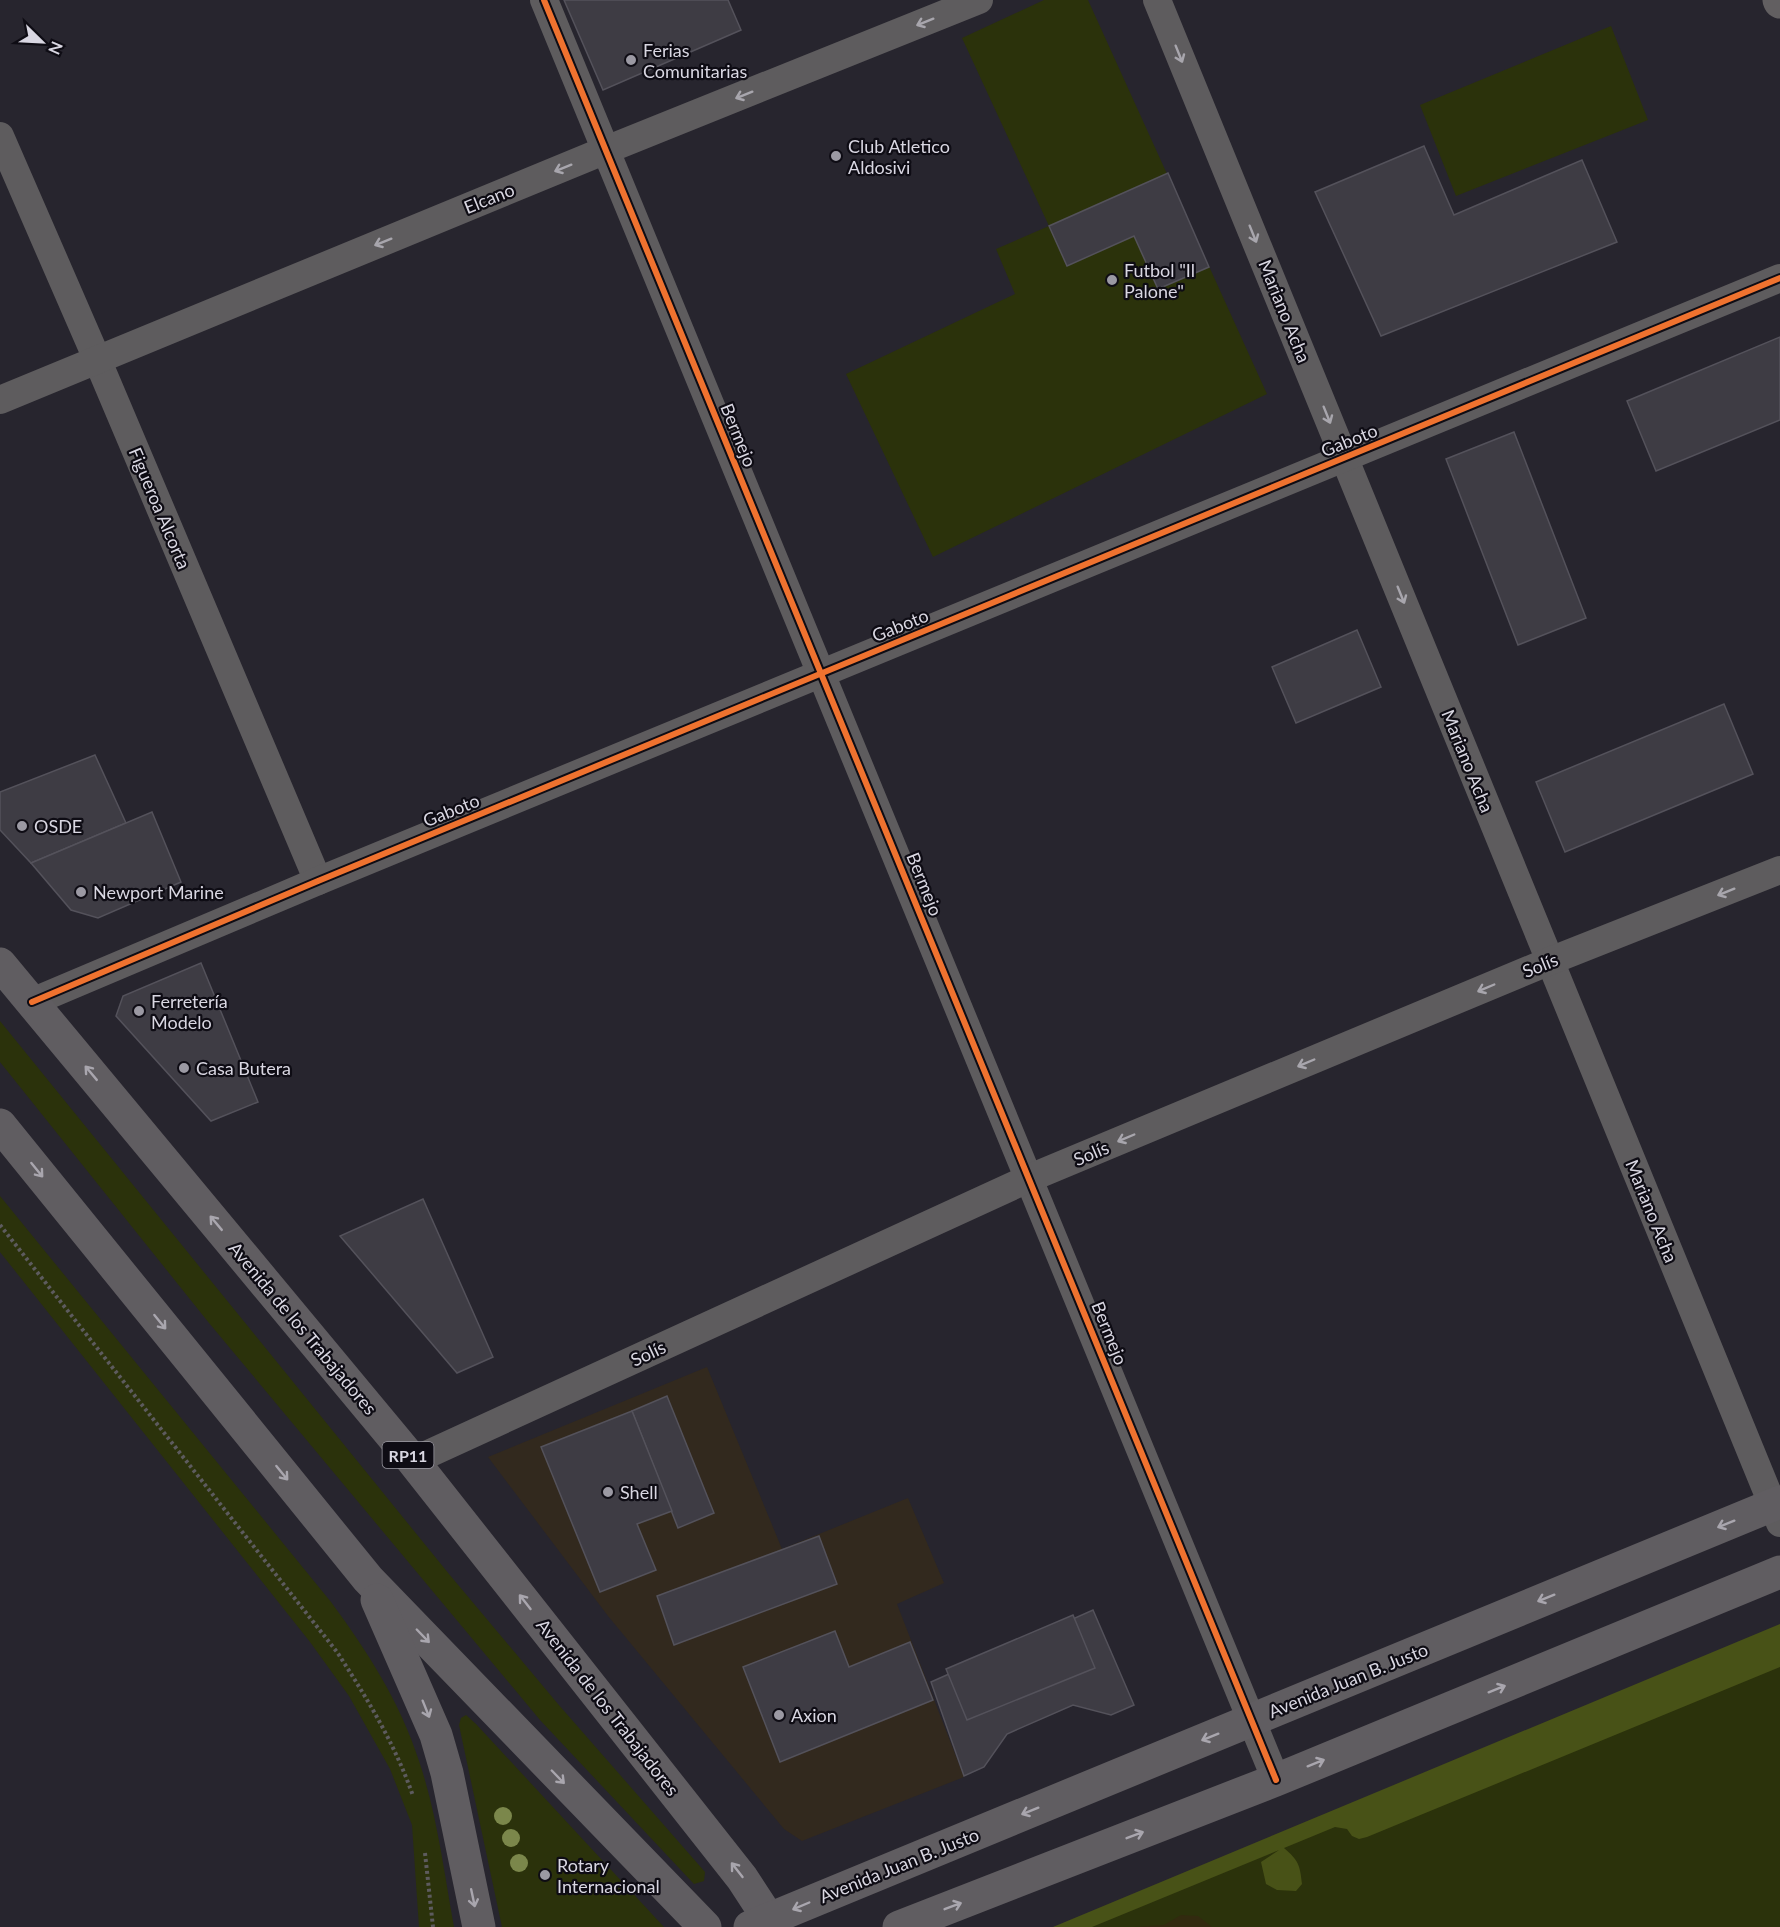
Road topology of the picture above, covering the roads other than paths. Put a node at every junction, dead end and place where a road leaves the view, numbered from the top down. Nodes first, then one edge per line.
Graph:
1 (544, 0) edge
2 (979, 0) edge
3 (1156, 0) edge
4 (0, 136) edge
5 (606, 150) junction
6 (1780, 278) edge
7 (97, 359) junction
8 (0, 400) edge
9 (1345, 458) junction
10 (822, 674) junction
11 (1780, 870) edge
12 (318, 881) junction
13 (1550, 961) junction
14 (0, 964) edge
15 (32, 1002) junction
16 (0, 1125) edge
17 (1030, 1178) junction
18 (413, 1461) junction
19 (1777, 1510) edge
20 (1780, 1572) edge
21 (368, 1579) junction
22 (1252, 1719) junction
23 (1276, 1780) junction
24 (764, 1924) edge
25 (479, 1927) edge
26 (705, 1927) edge
27 (899, 1927) edge

1 - 5 street, Bermejo
2 -> 5 street, Elcano
3 -> 9 street, Mariano Acha
4 - 7 street, Figueroa Alcorta
5 -> 7 street, Elcano
5 - 10 street, Bermejo
6 - 9 street, Gaboto
7 - 8 street, Elcano
7 - 12 street, Figueroa Alcorta
9 - 10 street, Gaboto
9 -> 13 street, Mariano Acha
10 - 12 street, Gaboto
10 - 17 street, Bermejo
11 -> 13 street, Solís
12 - 15 street, Gaboto
13 -> 17 street, Solís
13 - 19 street, Mariano Acha
14 - 15 main road, Avenida de los Trabajadores / RP11
18 -> 15 main road, Avenida de los Trabajadores / RP11
16 -> 21 main road
17 - 18 street, Solís
17 - 22 street, Bermejo
24 -> 18 main road, Avenida de los Trabajadores / RP11
19 -> 22 main road, Avenida Juan B. Justo
23 -> 20 main road
21 -> 25 main road
21 -> 26 main road
22 - 23 street, Bermejo
22 -> 24 main road, Avenida Juan B. Justo
27 -> 23 main road

